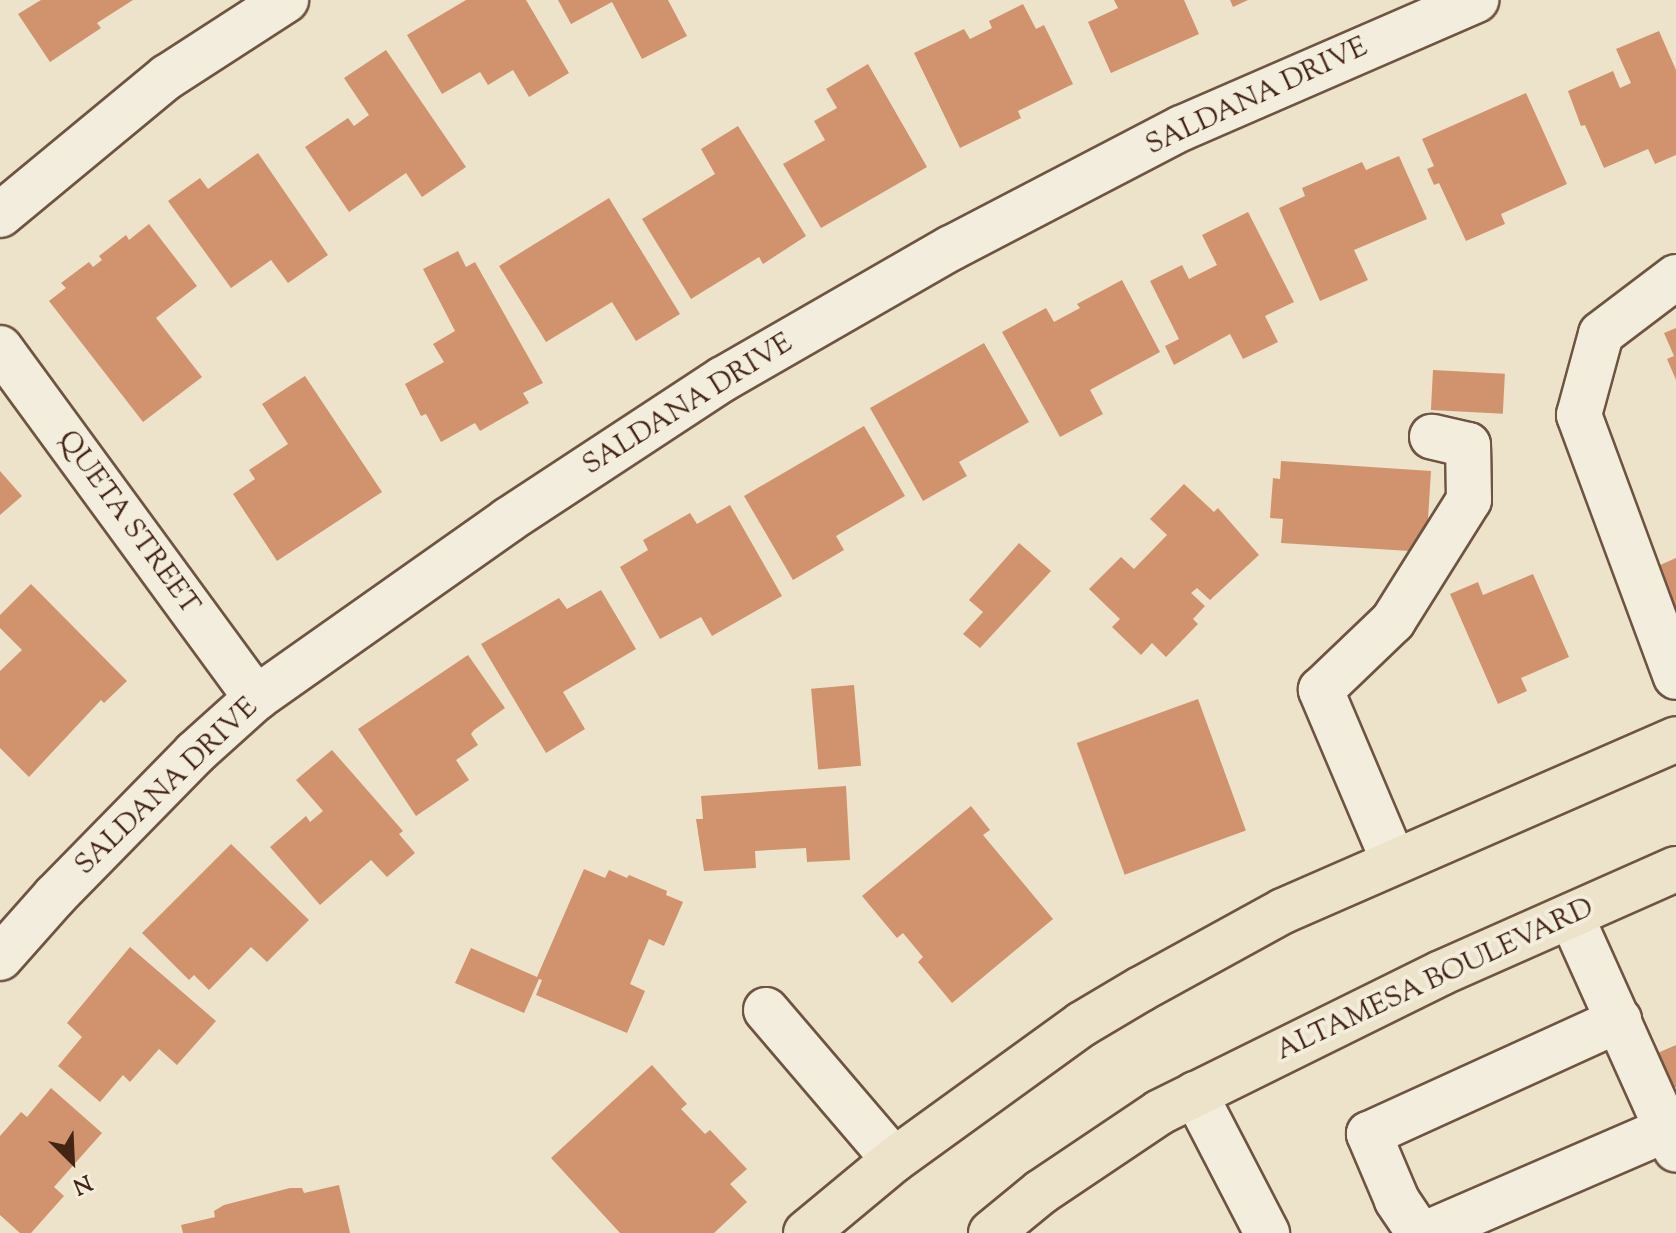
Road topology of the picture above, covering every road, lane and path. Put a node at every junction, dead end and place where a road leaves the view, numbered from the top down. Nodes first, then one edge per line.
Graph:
1 (286, 0) edge
2 (1476, 0) edge
3 (0, 215) edge
4 (1676, 277) edge
5 (0, 348) edge
6 (1432, 437) dead end
7 (1676, 677) edge
8 (256, 698) junction
9 (1676, 739) edge
10 (1393, 860) junction
11 (1676, 869) edge
12 (1571, 916) junction
13 (0, 958) edge
14 (766, 1010) dead end
15 (1619, 1020) junction
16 (1195, 1094) junction
17 (1671, 1139) edge
18 (894, 1160) junction
19 (806, 1233) edge
20 (991, 1233) edge
21 (1267, 1233) edge
22 (1419, 1233) edge
23 (1427, 1233) edge

1 - 3 street
2 - 8 street, SALDANA DRIVE
4 - 7 street
5 - 8 street, QUETA STREET
6 - 10 street
8 - 13 street, SALDANA DRIVE
9 - 10 main road
10 - 18 main road
11 - 12 main road, ALTAMESA BOULEVARD
12 - 15 street
12 - 16 main road, ALTAMESA BOULEVARD
14 - 18 street
15 - 17 street
15 - 22 street
16 - 20 main road, ALTAMESA BOULEVARD
16 - 21 street
17 - 23 street
18 - 19 main road

